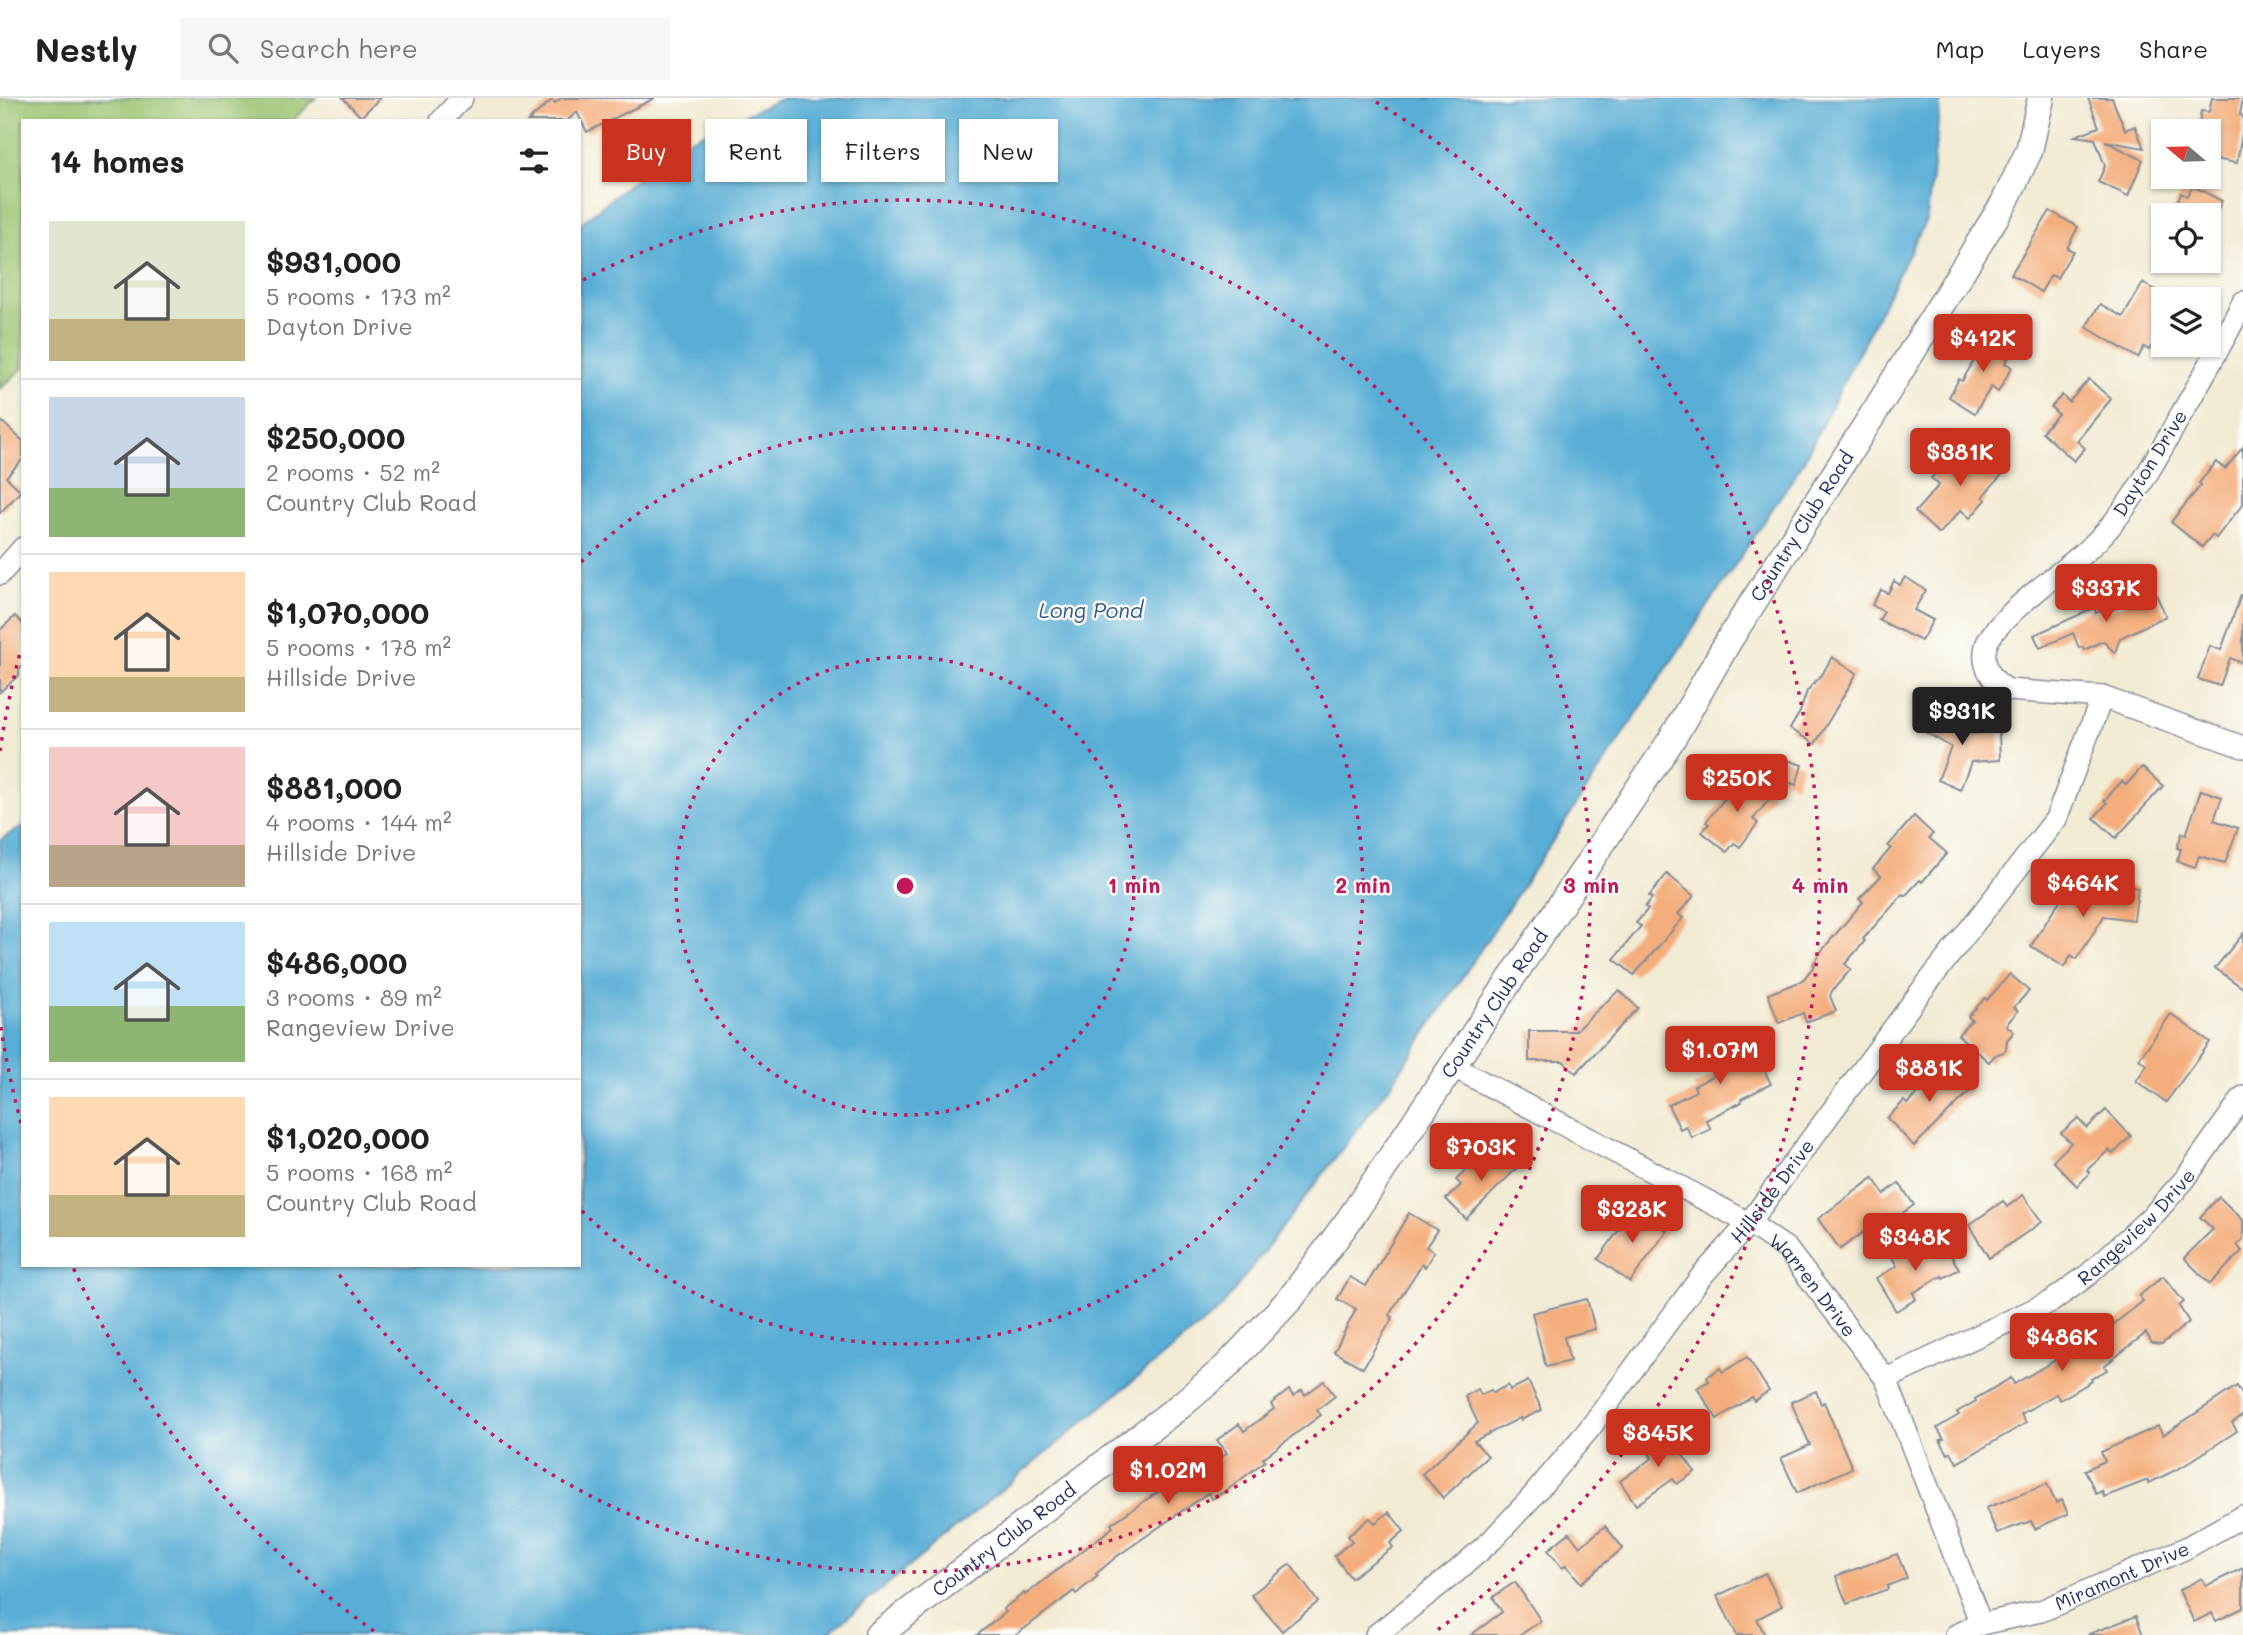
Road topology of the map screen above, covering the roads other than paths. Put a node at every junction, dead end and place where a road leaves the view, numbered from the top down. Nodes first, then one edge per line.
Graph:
1 (461, 98) edge
2 (2042, 98) edge
3 (443, 119) edge
4 (2243, 302) edge
5 (21, 550) edge
6 (0, 574) edge
7 (2102, 697) junction
8 (2243, 747) edge
9 (1454, 1067) junction
10 (2243, 1097) edge
11 (1749, 1223) junction
12 (1886, 1379) junction
13 (2243, 1516) edge
14 (1981, 1624) junction
15 (890, 1631) edge
16 (1376, 1635) edge
17 (1956, 1635) edge

1 - 3 street
2 - 9 street, Country Club Road
4 - 7 street, Dayton Drive
5 - 6 street
7 - 8 street
7 - 11 street, Hillside Drive
9 - 11 street, Warren Drive
9 - 15 street, Country Club Road
10 - 12 street, Rangeview Drive
11 - 12 street, Warren Drive
11 - 16 street, Hillside Drive
12 - 14 street, Warren Drive
13 - 14 street, Miramont Drive
14 - 17 street, Miramont Drive

